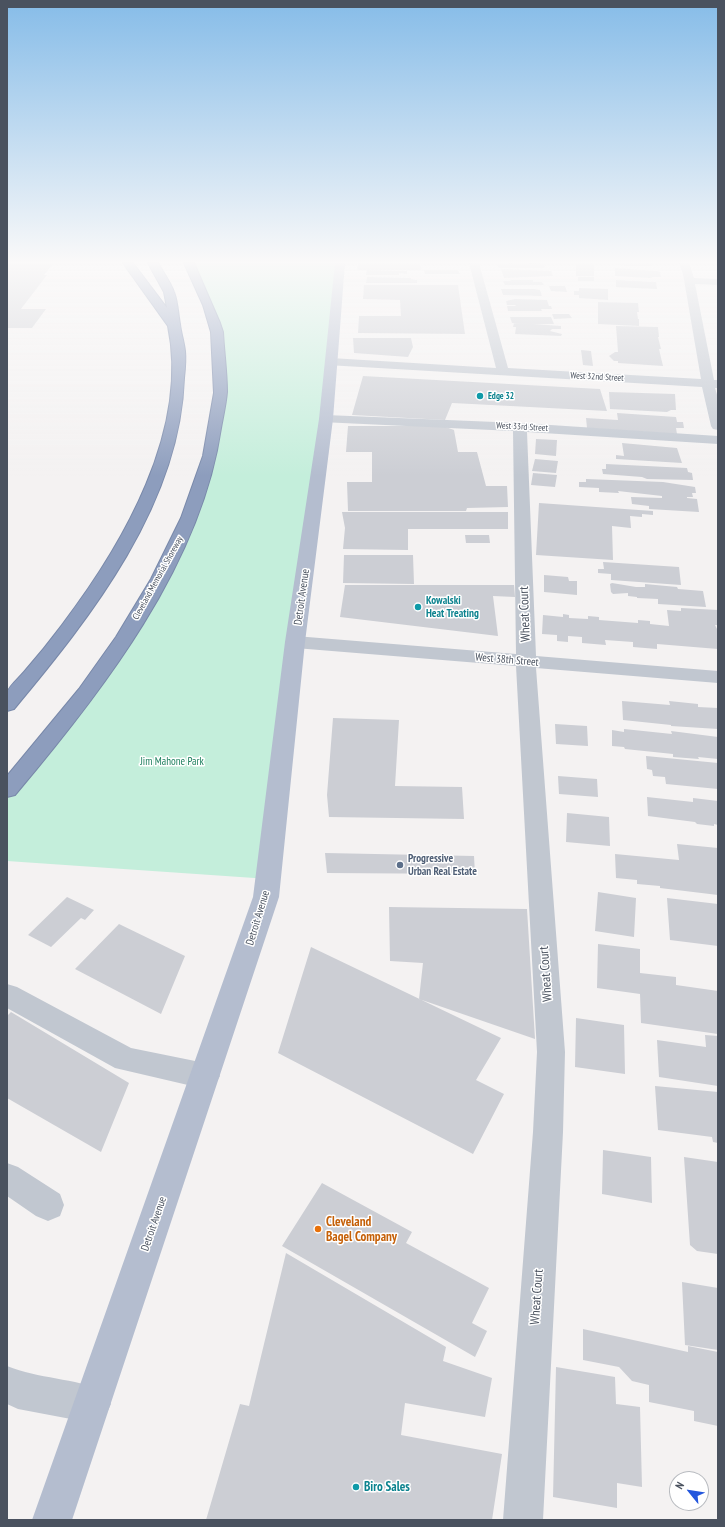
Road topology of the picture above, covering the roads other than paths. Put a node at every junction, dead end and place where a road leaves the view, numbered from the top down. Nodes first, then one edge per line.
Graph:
1 (176, 334) edge
2 (217, 334) edge
3 (334, 334) edge
4 (493, 334) edge
5 (701, 334) edge
6 (331, 362) junction
7 (503, 372) junction
8 (713, 384) edge
9 (326, 419) junction
10 (718, 426) edge
11 (520, 427) junction
12 (718, 440) edge
13 (64, 635) junction
14 (295, 642) junction
15 (526, 662) junction
16 (718, 677) edge
17 (7, 686) edge
18 (7, 705) edge
19 (7, 790) edge
20 (7, 995) edge
21 (205, 1076) junction
22 (7, 1178) edge
23 (48, 1204) dead end
24 (7, 1384) edge
25 (92, 1404) junction
26 (52, 1520) edge
27 (523, 1520) edge

1 - 13 highway
2 - 19 highway, Cleveland Memorial Shoreway
3 - 6 main road, Detroit Avenue
4 - 7 street
5 - 8 street
6 - 7 street, West 32nd Street
6 - 9 main road, Detroit Avenue
7 - 8 street, West 32nd Street
8 - 10 street
9 - 11 street, West 33rd Street
9 - 14 main road, Detroit Avenue
11 - 12 street, West 33rd Street
11 - 15 street, Wheat Court
13 - 17 highway
13 - 18 highway
14 - 15 street, West 38th Street
14 - 21 main road, Detroit Avenue
15 - 16 street, West 38th Street
15 - 27 street, Wheat Court
20 - 21 street
21 - 25 main road, Detroit Avenue
22 - 23 street
24 - 25 street
25 - 26 main road, Detroit Avenue

